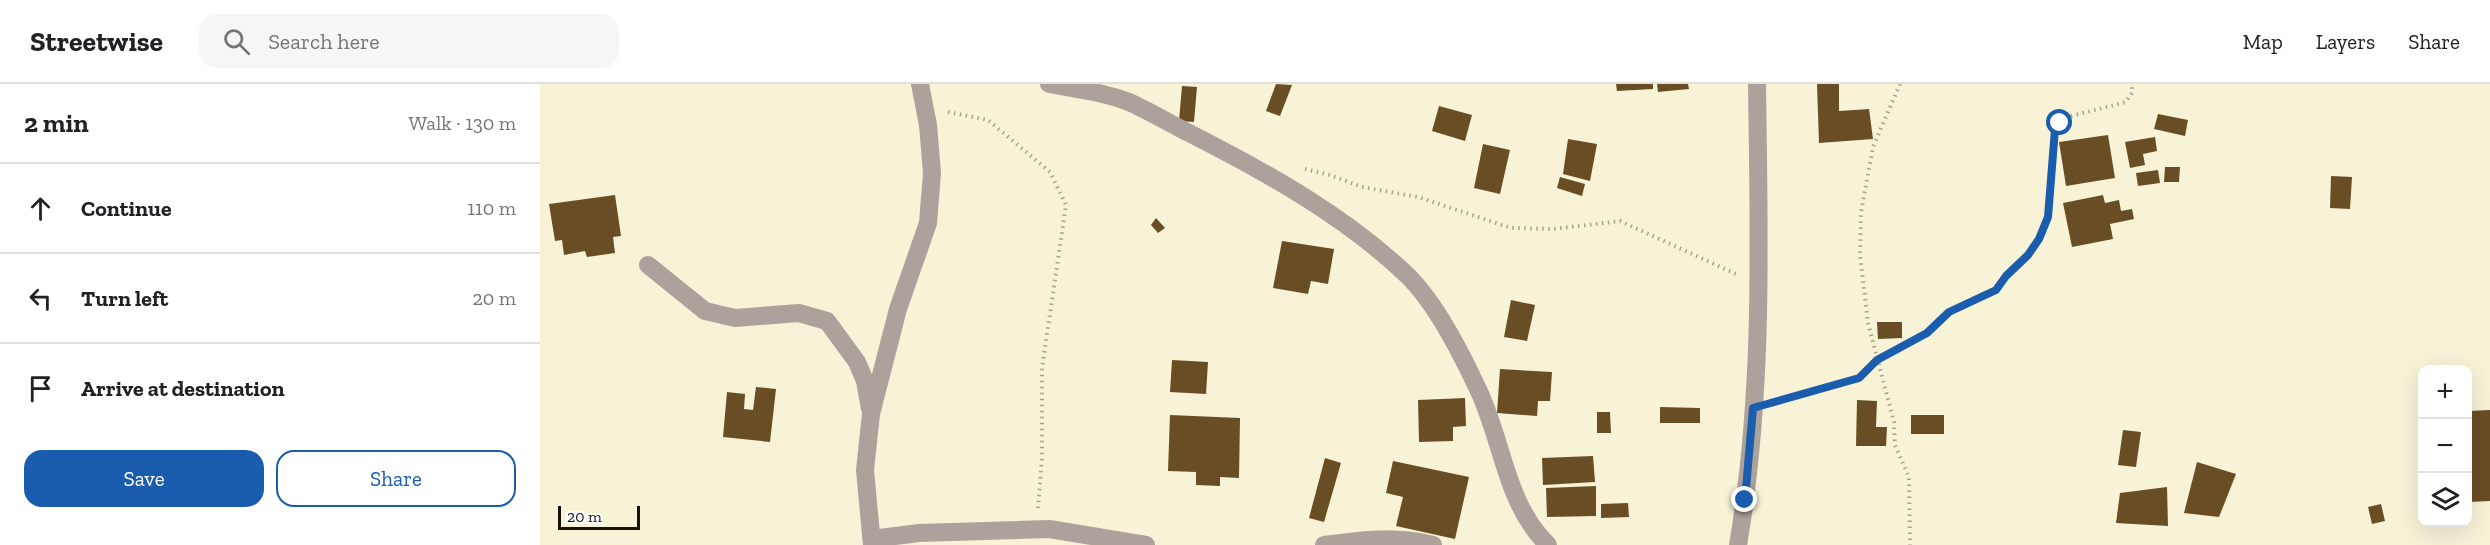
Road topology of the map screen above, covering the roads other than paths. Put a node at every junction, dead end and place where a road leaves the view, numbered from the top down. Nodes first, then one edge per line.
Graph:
1 (920, 84) edge
2 (1049, 84) edge
3 (1757, 84) edge
4 (648, 266) dead end
5 (871, 414) junction
6 (872, 542) edge
7 (1146, 545) edge
8 (1324, 545) edge
9 (1433, 545) edge
10 (1548, 545) edge
11 (1738, 545) edge

1 - 5 street
2 - 10 street
3 - 11 street
4 - 5 street
5 - 6 street
6 - 7 street
8 - 9 street

